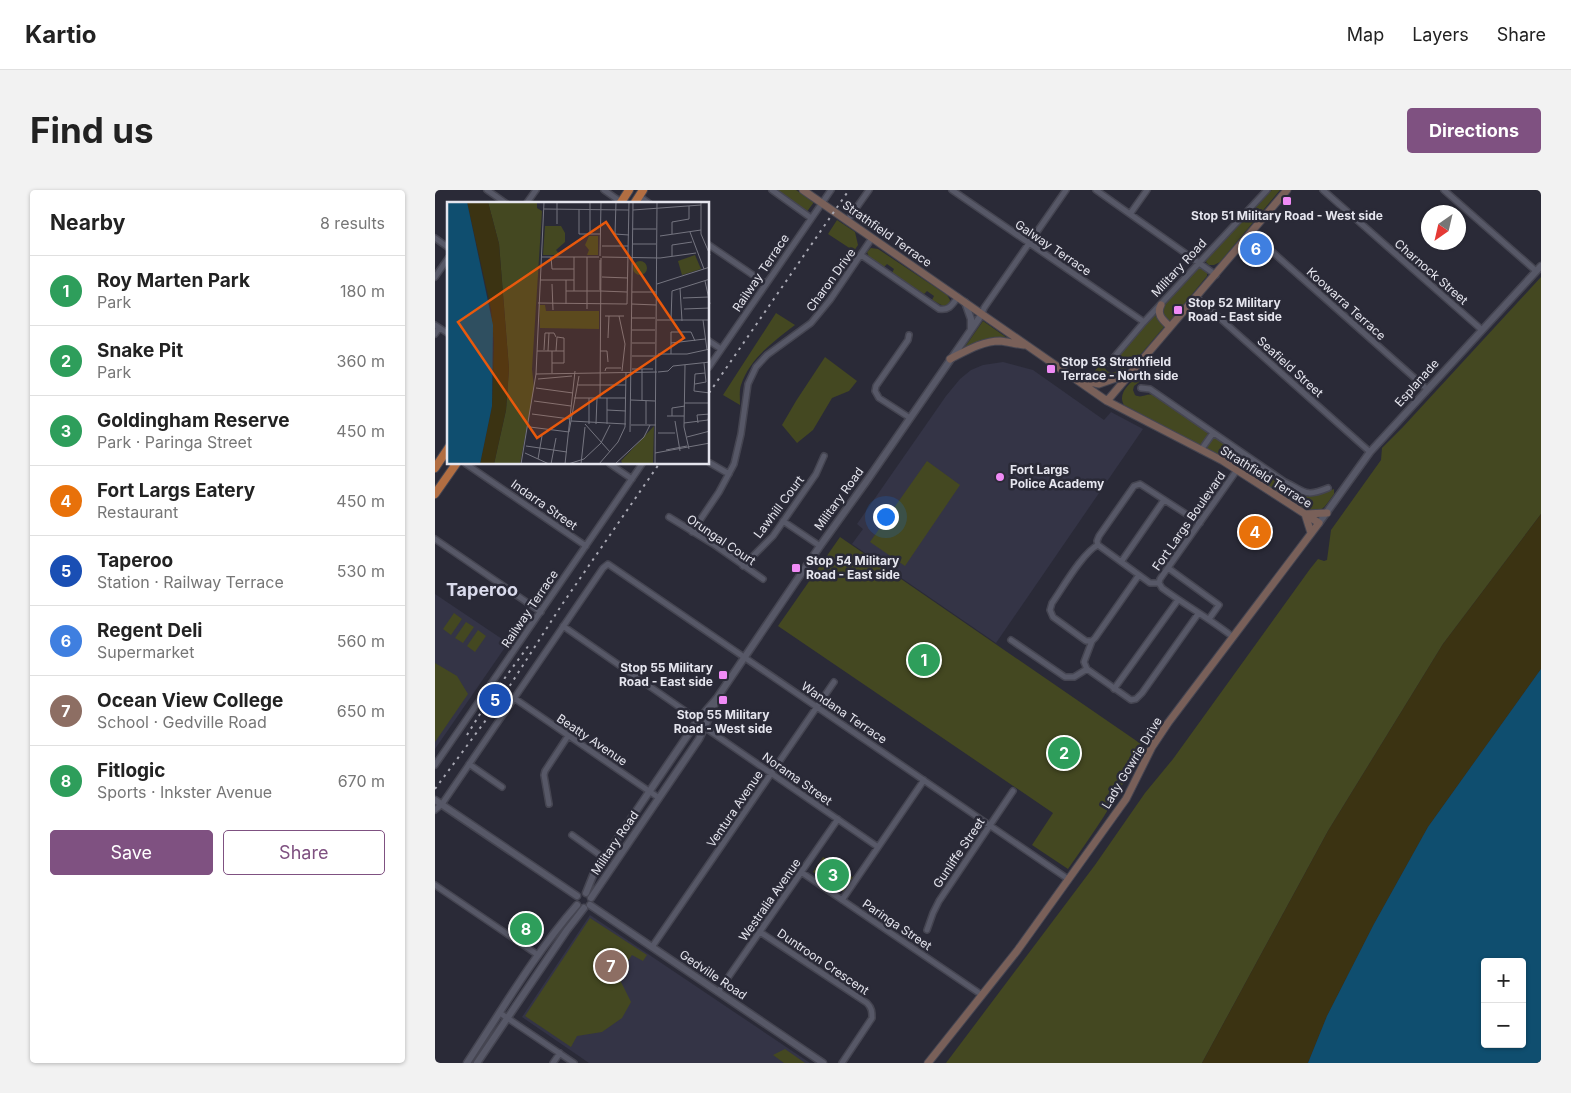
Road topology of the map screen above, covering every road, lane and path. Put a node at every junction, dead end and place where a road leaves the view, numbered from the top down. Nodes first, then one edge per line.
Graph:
1 (487, 190) edge
2 (536, 190) edge
3 (604, 190) edge
4 (629, 190) edge
5 (772, 190) edge
6 (803, 190) edge
7 (831, 190) edge
8 (869, 190) edge
9 (952, 190) edge
10 (1066, 190) edge
11 (1096, 190) edge
12 (1147, 190) edge
13 (1267, 190) edge
14 (1287, 190) edge
15 (1323, 190) edge
16 (1444, 190) edge
17 (504, 202) edge
18 (527, 202) edge
19 (620, 202) edge
20 (622, 202) edge
21 (822, 203) junction
22 (1130, 214) junction
23 (811, 218) junction
24 (847, 221) junction
25 (1251, 233) junction
26 (435, 238) edge
27 (872, 238) junction
28 (1029, 244) junction
29 (710, 245) edge
30 (447, 247) edge
31 (861, 255) junction
32 (447, 260) edge
33 (1200, 262) junction
34 (1539, 268) edge
35 (1216, 275) junction
36 (435, 277) edge
37 (766, 284) junction
38 (958, 297) junction
39 (1196, 298) junction
40 (965, 302) junction
41 (1161, 305) junction
42 (982, 314) junction
43 (1144, 322) junction
44 (437, 326) edge
45 (1170, 327) junction
46 (971, 329) junction
47 (1482, 330) junction
48 (435, 334) edge
49 (909, 335) dead end
50 (710, 342) edge
51 (1027, 346) junction
52 (721, 350) junction
53 (951, 359) junction
54 (1109, 363) dead end
55 (710, 366) edge
56 (1131, 372) junction
57 (1076, 379) junction
58 (1141, 388) dead end
59 (1427, 389) junction
60 (1107, 401) junction
61 (910, 418) junction
62 (1213, 433) junction
63 (447, 450) edge
64 (1201, 450) junction
65 (1370, 452) junction
66 (824, 456) dead end
67 (710, 463) dead end
68 (455, 465) edge
69 (467, 465) edge
70 (611, 465) edge
71 (641, 465) edge
72 (435, 468) edge
73 (1237, 470) junction
74 (729, 474) junction
75 (632, 479) junction
76 (1328, 488) dead end
77 (435, 494) edge
78 (1164, 500) junction
79 (1327, 513) junction
80 (1305, 514) junction
81 (669, 517) dead end
82 (783, 521) junction
83 (1200, 523) junction
84 (1319, 523) junction
85 (692, 532) junction
86 (1311, 533) junction
87 (435, 539) edge
88 (585, 546) junction
89 (820, 546) junction
90 (1097, 546) junction
91 (1121, 562) junction
92 (743, 566) junction
93 (1168, 568) junction
94 (1139, 575) junction
95 (763, 579) dead end
96 (1159, 584) junction
97 (1178, 600) junction
98 (541, 612) junction
99 (1198, 614) junction
100 (1209, 619) junction
101 (563, 626) junction
102 (1233, 637) junction
103 (1011, 640) dead end
104 (1092, 641) junction
105 (743, 657) junction
106 (1087, 669) junction
107 (834, 682) dead end
108 (1114, 689) junction
109 (514, 698) junction
110 (717, 698) junction
111 (817, 707) junction
112 (698, 720) junction
113 (704, 727) junction
114 (568, 736) junction
115 (469, 764) junction
116 (435, 765) edge
117 (771, 773) junction
118 (924, 780) junction
119 (503, 787) dead end
120 (1013, 791) dead end
121 (649, 792) junction
122 (659, 798) junction
123 (435, 800) edge
124 (442, 804) junction
125 (549, 804) dead end
126 (435, 810) edge
127 (838, 819) junction
128 (989, 825) junction
129 (572, 835) dead end
130 (878, 847) junction
131 (604, 858) junction
132 (801, 872) junction
133 (1068, 879) junction
134 (435, 885) edge
135 (589, 895) junction
136 (577, 896) junction
137 (842, 900) junction
138 (577, 905) junction
139 (587, 907) junction
140 (927, 930) dead end
141 (760, 932) junction
142 (652, 947) junction
143 (538, 955) junction
144 (719, 992) junction
145 (982, 995) junction
146 (500, 1013) junction
147 (507, 1018) junction
148 (560, 1053) junction
149 (467, 1063) edge
150 (477, 1063) edge
151 (553, 1063) edge
152 (574, 1063) edge
153 (823, 1063) edge
154 (842, 1063) edge
155 (928, 1063) edge

1 - 17 street
2 - 18 street
3 - 19 street
4 - 20 highway
5 - 23 street
6 - 21 main road, Strathfield Terrace
7 - 21 street, Railway Terrace
8 - 24 street
9 - 28 street, Galway Terrace
10 - 28 street
11 - 22 street
12 - 22 street
13 - 33 street, Military Road
14 - 25 main road
15 - 47 street, Charnock Street
16 - 34 street
21 - 23 street, Railway Terrace
21 - 24 main road, Strathfield Terrace
22 - 33 street
23 - 37 street, Railway Terrace
24 - 27 main road, Strathfield Terrace
25 - 35 main road
25 - 59 street, Koowarra Terrace
26 - 30 street
27 - 31 street, Charon Drive
27 - 38 main road, Strathfield Terrace
28 - 42 street
28 - 43 street, Galway Terrace
29 - 37 street
31 - 38 street
31 - 74 street, Charon Drive
32 - 36 street
33 - 35 street
33 - 41 street, Military Road
34 - 47 street, Esplanade
35 - 39 main road
37 - 52 street, Railway Terrace
38 - 40 main road, Strathfield Terrace
39 - 45 main road
39 - 65 street, Seafield Street
40 - 42 main road, Strathfield Terrace
40 - 46 street
41 - 43 street, Military Road
41 - 45 main road
42 - 46 street, Military Road
42 - 51 main road, Strathfield Terrace
43 - 54 street, Military Road
44 - 48 street
45 - 56 main road
46 - 53 street, Military Road
47 - 59 street, Esplanade
49 - 61 street
50 - 52 street
51 - 53 main road
51 - 57 main road, Strathfield Terrace
52 - 55 street, Railway Terrace
53 - 61 street, Military Road
56 - 57 main road
56 - 60 main road
57 - 60 main road, Strathfield Terrace
58 - 62 street, Strathfield Terrace
59 - 65 street, Esplanade
60 - 64 main road, Strathfield Terrace
61 - 89 street, Military Road
62 - 64 street, Strathfield Terrace
62 - 76 street, Strathfield Terrace
63 - 72 highway
64 - 73 main road, Strathfield Terrace
65 - 79 street, Esplanade
66 - 82 street, Lawhill Court
67 - 74 street
68 - 77 highway
69 - 88 street, Indarra Street
70 - 75 street
71 - 75 street, Railway Terrace
73 - 80 main road, Strathfield Terrace
73 - 83 street, Fort Largs Boulevard
74 - 85 street, Charon Drive
75 - 88 street, Railway Terrace
78 - 83 street
78 - 90 street
78 - 91 street
79 - 80 main road
79 - 84 street, Esplanade
80 - 84 main road, Strathfield Terrace
80 - 86 main road
81 - 85 street, Orungal Court
82 - 89 street
82 - 92 street, Lawhill Court
83 - 93 street, Fort Largs Boulevard
84 - 86 main road, Lady Gowrie Drive
85 - 92 street, Orungal Court
86 - 102 main road, Lady Gowrie Drive
87 - 98 street
88 - 98 street, Railway Terrace
89 - 105 street, Military Road
90 - 91 street
90 - 104 street
91 - 94 street
92 - 95 street, Orungal Court
93 - 96 street, Fort Largs Boulevard
93 - 100 street
94 - 96 street
94 - 104 street
96 - 97 street
97 - 99 street
97 - 108 street
98 - 116 street, Railway Terrace
99 - 100 street
99 - 108 street
100 - 102 street
101 - 105 street, Wandana Terrace
101 - 109 street
101 - 112 street
102 - 133 main road, Lady Gowrie Drive
103 - 106 street
104 - 106 street
105 - 110 street, Military Road
105 - 111 street, Wandana Terrace
106 - 108 street
107 - 111 street, Ventura Avenue
109 - 114 street, Beatty Avenue
109 - 115 street
110 - 112 street, Military Road
110 - 113 street, Military Road
111 - 117 street, Ventura Avenue
111 - 118 street, Wandana Terrace
112 - 121 street, Military Road
113 - 117 street, Norama Street
113 - 122 street, Military Road
114 - 121 street, Beatty Avenue
114 - 125 street
115 - 119 street
115 - 124 street
117 - 127 street, Norama Street
117 - 142 street, Ventura Avenue
118 - 128 street, Wandana Terrace
118 - 130 street
120 - 128 street, Gunliffe Street
121 - 122 street, Beatty Avenue
121 - 131 street, Military Road
122 - 135 street, Military Road
123 - 124 street
124 - 126 street
124 - 136 street
127 - 130 street, Norama Street
127 - 132 street, Westralia Avenue
128 - 133 street, Wandana Terrace
128 - 140 street, Gunliffe Street
129 - 131 street
130 - 137 street
131 - 135 street, Military Road
132 - 137 street, Paringa Street
132 - 141 street, Westralia Avenue
133 - 145 main road, Lady Gowrie Drive
134 - 143 street
135 - 136 street
135 - 139 street
136 - 138 street
137 - 145 street, Paringa Street
138 - 139 street, Gedville Road
138 - 143 street
139 - 142 street, Gedville Road
139 - 147 street
141 - 144 street, Westralia Avenue
141 - 154 street, Duntroon Crescent
142 - 144 street, Gedville Road
143 - 146 street
144 - 153 street, Gedville Road
145 - 155 main road, Lady Gowrie Drive
146 - 147 street
146 - 149 street
147 - 148 street
147 - 150 street
148 - 151 street
148 - 152 street

